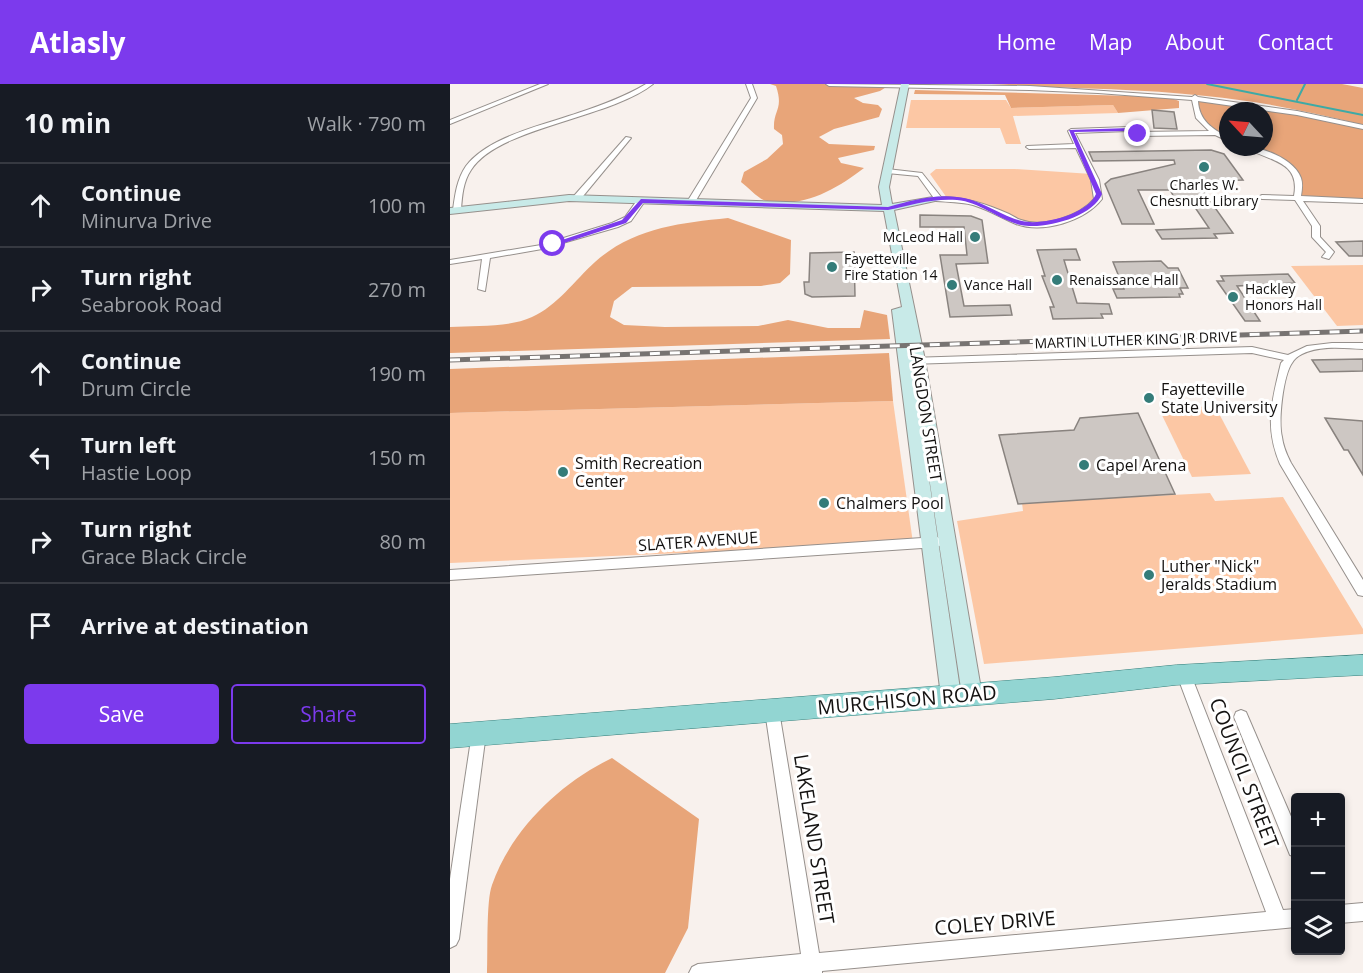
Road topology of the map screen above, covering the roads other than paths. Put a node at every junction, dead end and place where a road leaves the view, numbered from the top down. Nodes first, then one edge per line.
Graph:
1 (545, 84) edge
2 (650, 84) edge
3 (749, 84) edge
4 (829, 84) edge
5 (904, 85) edge
6 (1195, 97) junction
7 (450, 122) edge
8 (1363, 127) edge
9 (1216, 133) junction
10 (1219, 134) edge
11 (628, 138) dead end
12 (1078, 146) junction
13 (1029, 147) dead end
14 (1269, 156) edge
15 (887, 171) junction
16 (1262, 196) dead end
17 (939, 198) junction
18 (1297, 198) junction
19 (576, 199) junction
20 (641, 201) junction
21 (1363, 201) edge
22 (691, 202) junction
23 (888, 208) junction
24 (454, 211) edge
25 (486, 256) junction
26 (1326, 257) dead end
27 (450, 262) edge
28 (482, 290) dead end
29 (1363, 346) edge
30 (1289, 358) junction
31 (912, 361) junction
32 (928, 542) junction
33 (947, 542) junction
34 (450, 574) edge
35 (1363, 591) edge
36 (1363, 664) edge
37 (1184, 675) junction
38 (961, 695) junction
39 (772, 711) junction
40 (1241, 717) dead end
41 (479, 733) junction
42 (450, 736) edge
43 (1295, 847) edge
44 (455, 864) edge
45 (1363, 912) edge
46 (1345, 914) edge
47 (1287, 919) edge
48 (450, 939) edge
49 (812, 968) edge
50 (698, 973) edge

1 - 7 street
2 - 24 street
3 - 22 street
4 - 5 street
5 - 6 street
5 - 15 street, LANGDON STREET
6 - 8 street
6 - 9 street
9 - 10 street
9 - 12 street
11 - 19 street
12 - 13 street
12 - 17 street
14 - 18 street
15 - 17 street
15 - 23 street, LANGDON STREET
16 - 18 street
17 - 23 street
18 - 21 street
18 - 26 street
19 - 20 street
19 - 24 street
20 - 22 street
20 - 25 street
22 - 23 street
23 - 31 street, LANGDON STREET
25 - 27 street
25 - 28 street
29 - 30 street
30 - 31 street, MARTIN LUTHER KING JR DRIVE
30 - 35 street
31 - 32 street, LANGDON STREET
31 - 33 street, LANGDON STREET
32 - 33 street, SLATER AVENUE
32 - 34 street, SLATER AVENUE
32 - 38 street, LANGDON STREET
33 - 38 street, LANGDON STREET
36 - 37 main road, MURCHISON ROAD
37 - 38 main road, MURCHISON ROAD
37 - 47 street, COUNCIL STREET
38 - 39 main road, MURCHISON ROAD
39 - 41 main road, MURCHISON ROAD
39 - 49 street, LAKELAND STREET
40 - 43 street
41 - 42 main road, MURCHISON ROAD
41 - 44 street
44 - 48 street
45 - 46 street
47 - 49 street, COLEY DRIVE
49 - 50 street, COLEY DRIVE

